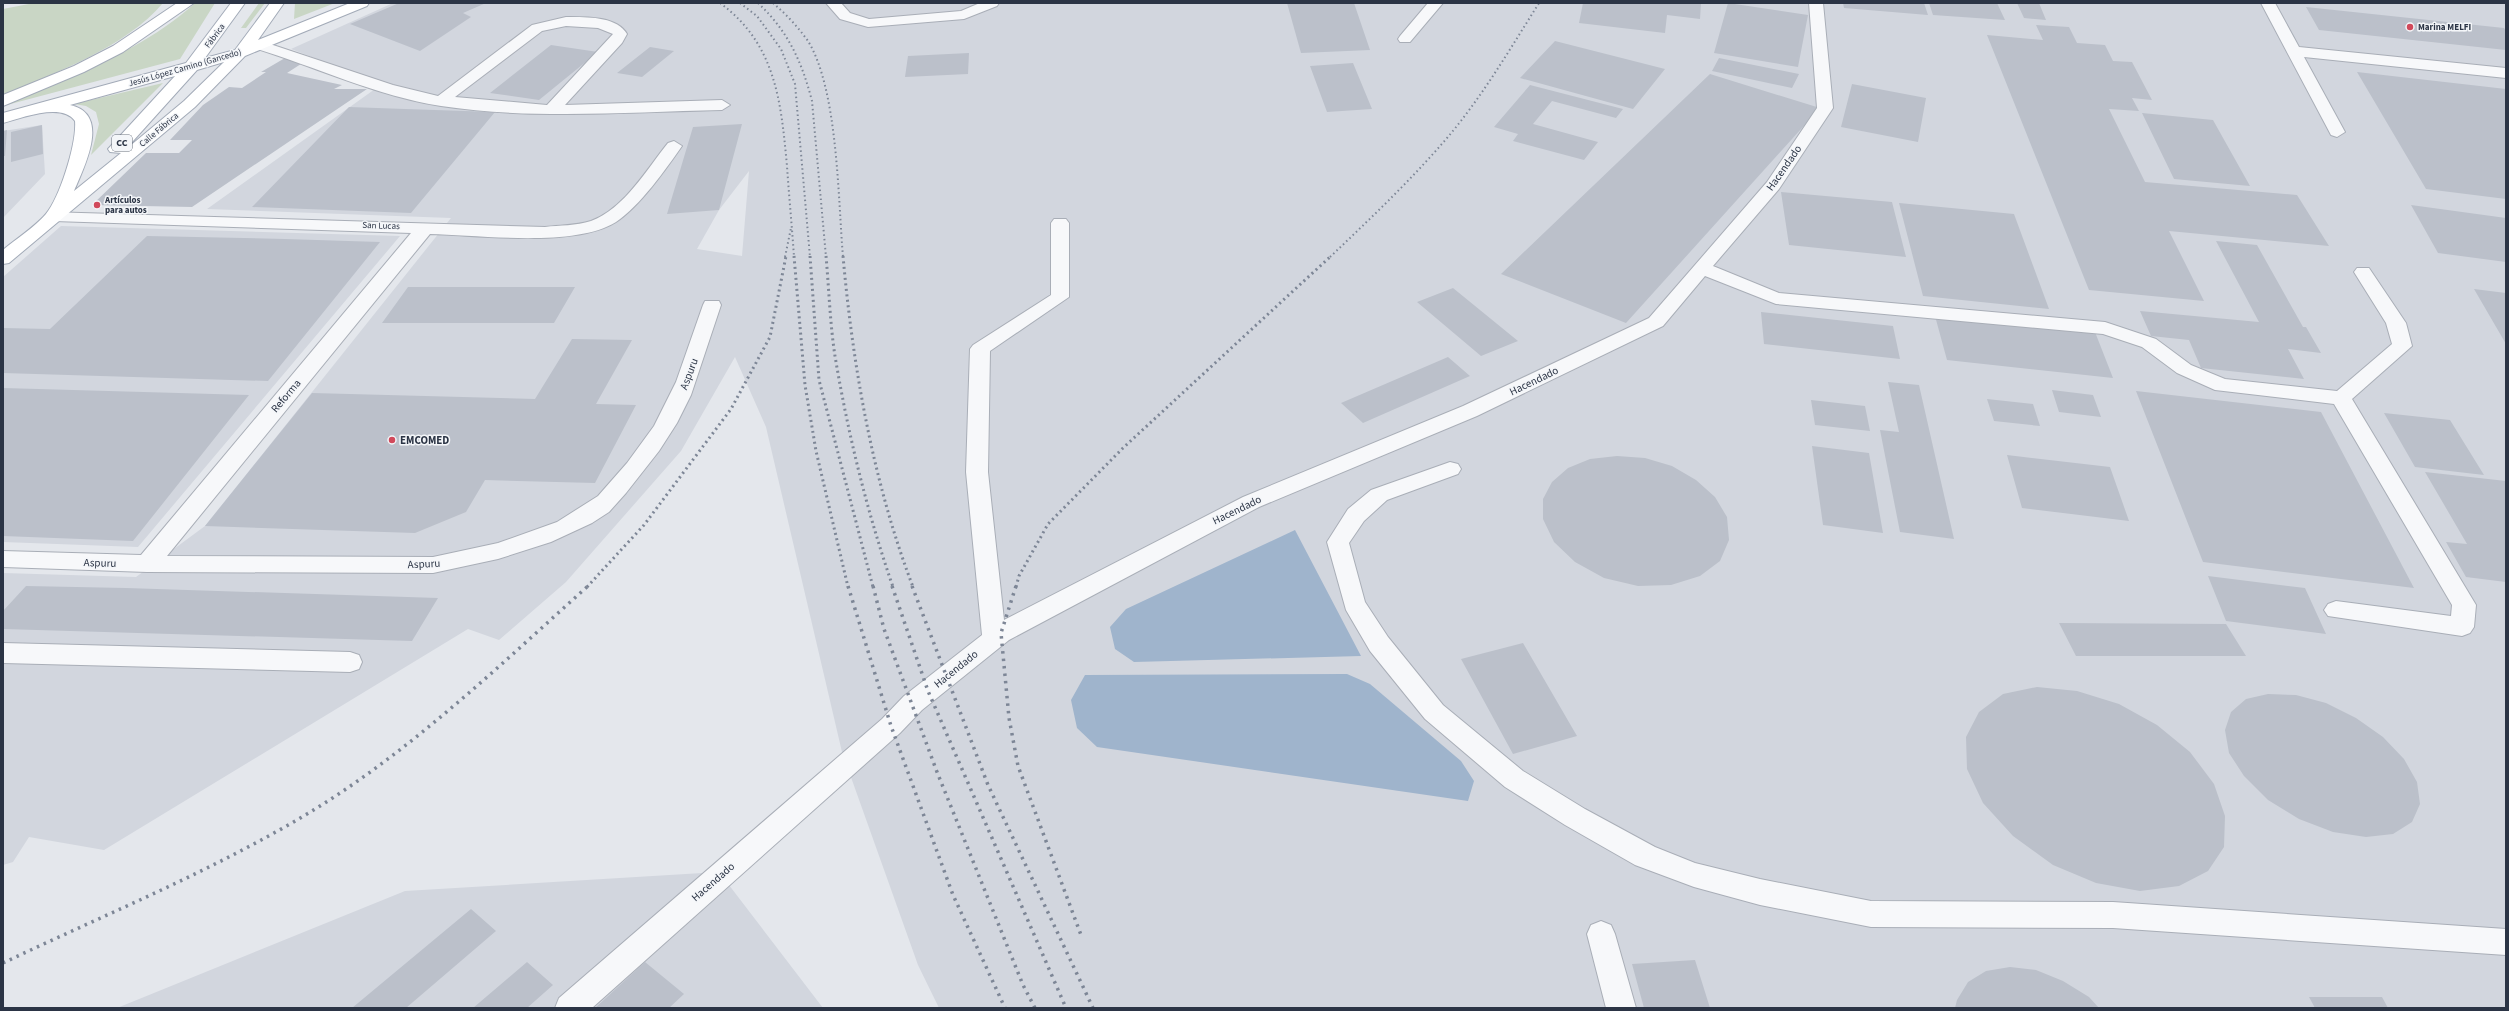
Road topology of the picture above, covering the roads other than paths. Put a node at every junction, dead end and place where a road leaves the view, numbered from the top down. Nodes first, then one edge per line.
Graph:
1 (187, 3) edge
2 (238, 3) edge
3 (277, 3) edge
4 (362, 3) edge
5 (373, 3) edge
6 (833, 3) edge
7 (992, 3) edge
8 (1436, 3) edge
9 (1816, 3) edge
10 (2268, 3) edge
11 (1405, 39) dead end
12 (258, 46) junction
13 (275, 51) junction
14 (2294, 51) junction
15 (240, 53) junction
16 (190, 68) junction
17 (2506, 73) edge
18 (3, 101) edge
19 (441, 101) junction
20 (722, 105) dead end
21 (40, 108) junction
22 (551, 110) junction
23 (179, 114) junction
24 (3, 118) edge
25 (2337, 132) dead end
26 (674, 146) dead end
27 (54, 216) junction
28 (1060, 223) dead end
29 (425, 228) junction
30 (3, 259) edge
31 (1702, 268) junction
32 (2363, 272) dead end
33 (712, 305) dead end
34 (2341, 398) junction
35 (1450, 469) dead end
36 (3, 559) edge
37 (147, 564) junction
38 (2336, 610) dead end
39 (994, 638) junction
40 (3, 653) edge
41 (350, 662) dead end
42 (1601, 934) dead end
43 (2506, 942) edge
44 (570, 1008) edge
45 (1621, 1008) edge

1 - 18 main road
2 - 16 main road, Fábrica / CC
3 - 15 main road, CC
4 - 12 main road, Jesús López Camino (Gancedo)
5 - 13 main road
6 - 7 street
8 - 11 street
9 - 31 street, Hacendado
10 - 14 street
12 - 13 street
12 - 15 main road, Jesús López Camino (Gancedo)
13 - 19 street
13 - 23 main road
14 - 17 street
14 - 25 street
15 - 16 main road, Jesús López Camino (Gancedo)
15 - 23 main road, Calle Fábrica / CC
16 - 21 main road, Jesús López Camino (Gancedo)
16 - 27 main road, Calle Fábrica / CC
19 - 22 street
19 - 22 street
20 - 22 street
21 - 24 main road, Jesús López Camino (Gancedo)
21 - 27 main road
23 - 27 main road, Calle Fábrica / CC
26 - 29 street, San Lucas
27 - 29 street, San Lucas
27 - 30 main road, Calle Fábrica / CC
28 - 39 street
29 - 37 street, Reforma
31 - 34 street
31 - 39 street, Hacendado
32 - 34 street
33 - 37 street, Aspuru
34 - 38 street
35 - 43 street
36 - 37 street, Aspuru
39 - 44 street, Hacendado
40 - 41 street
42 - 45 street

